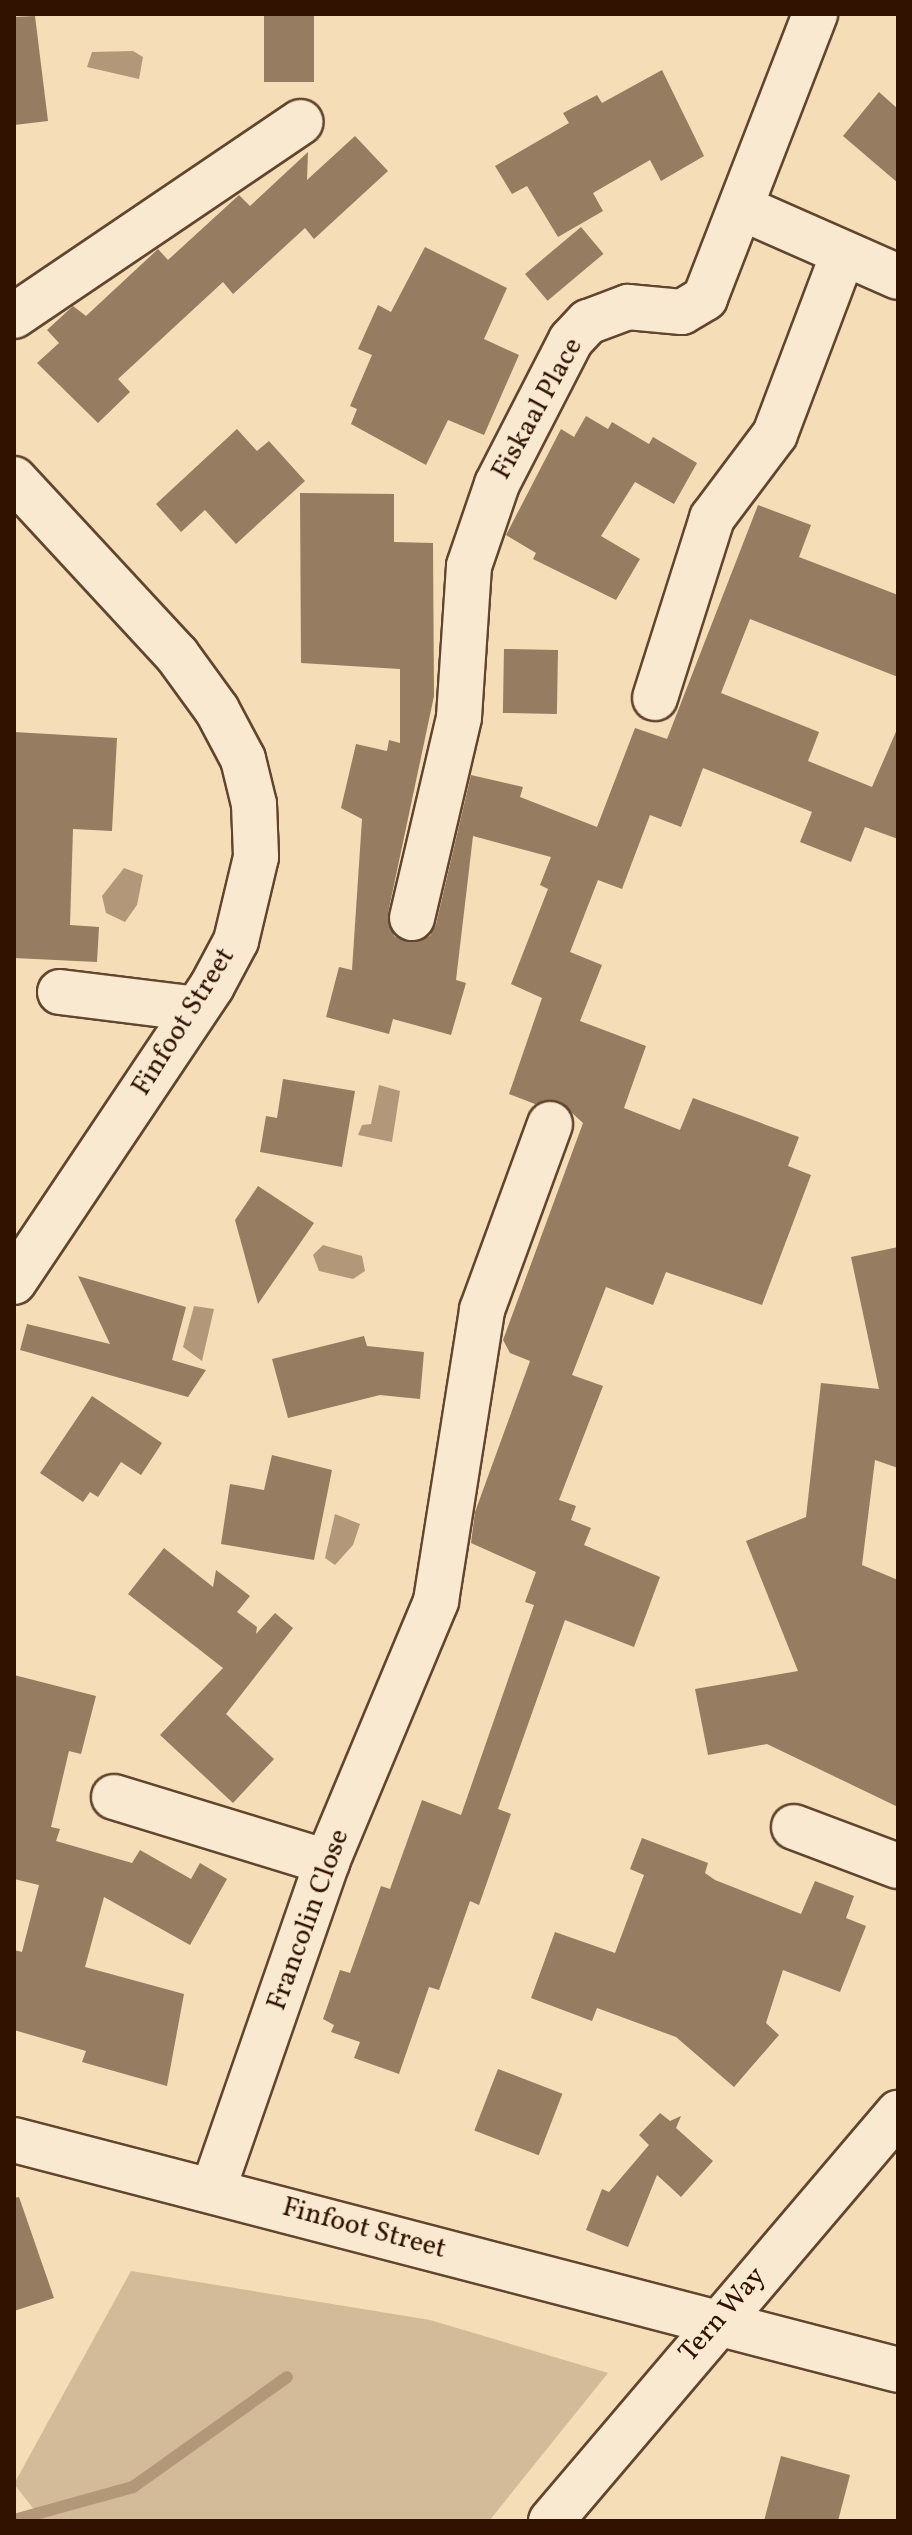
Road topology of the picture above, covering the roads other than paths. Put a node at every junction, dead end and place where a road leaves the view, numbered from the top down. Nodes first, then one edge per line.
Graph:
1 (815, 14) edge
2 (301, 122) dead end
3 (744, 209) junction
4 (843, 254) junction
5 (898, 277) edge
6 (14, 316) edge
7 (14, 479) edge
8 (655, 698) dead end
9 (412, 918) dead end
10 (60, 992) dead end
11 (196, 1009) junction
12 (550, 1124) dead end
13 (14, 1282) edge
14 (114, 1797) dead end
15 (794, 1827) dead end
16 (327, 1862) junction
17 (898, 1866) edge
18 (898, 2113) edge
19 (14, 2140) edge
20 (214, 2187) junction
21 (713, 2325) junction
22 (898, 2370) edge
23 (551, 2521) edge

1 - 3 street, Fiskaal Place
2 - 6 street
3 - 4 street
3 - 9 street, Fiskaal Place
4 - 5 street
4 - 8 street
7 - 11 street, Finfoot Street
10 - 11 street
11 - 13 street, Finfoot Street
12 - 16 street, Francolin Close
14 - 16 street
15 - 17 street
16 - 20 street, Francolin Close
18 - 21 street, Tern Way
19 - 20 street, Finfoot Street
20 - 21 street, Finfoot Street
21 - 22 street, Finfoot Street
21 - 23 street, Tern Way

